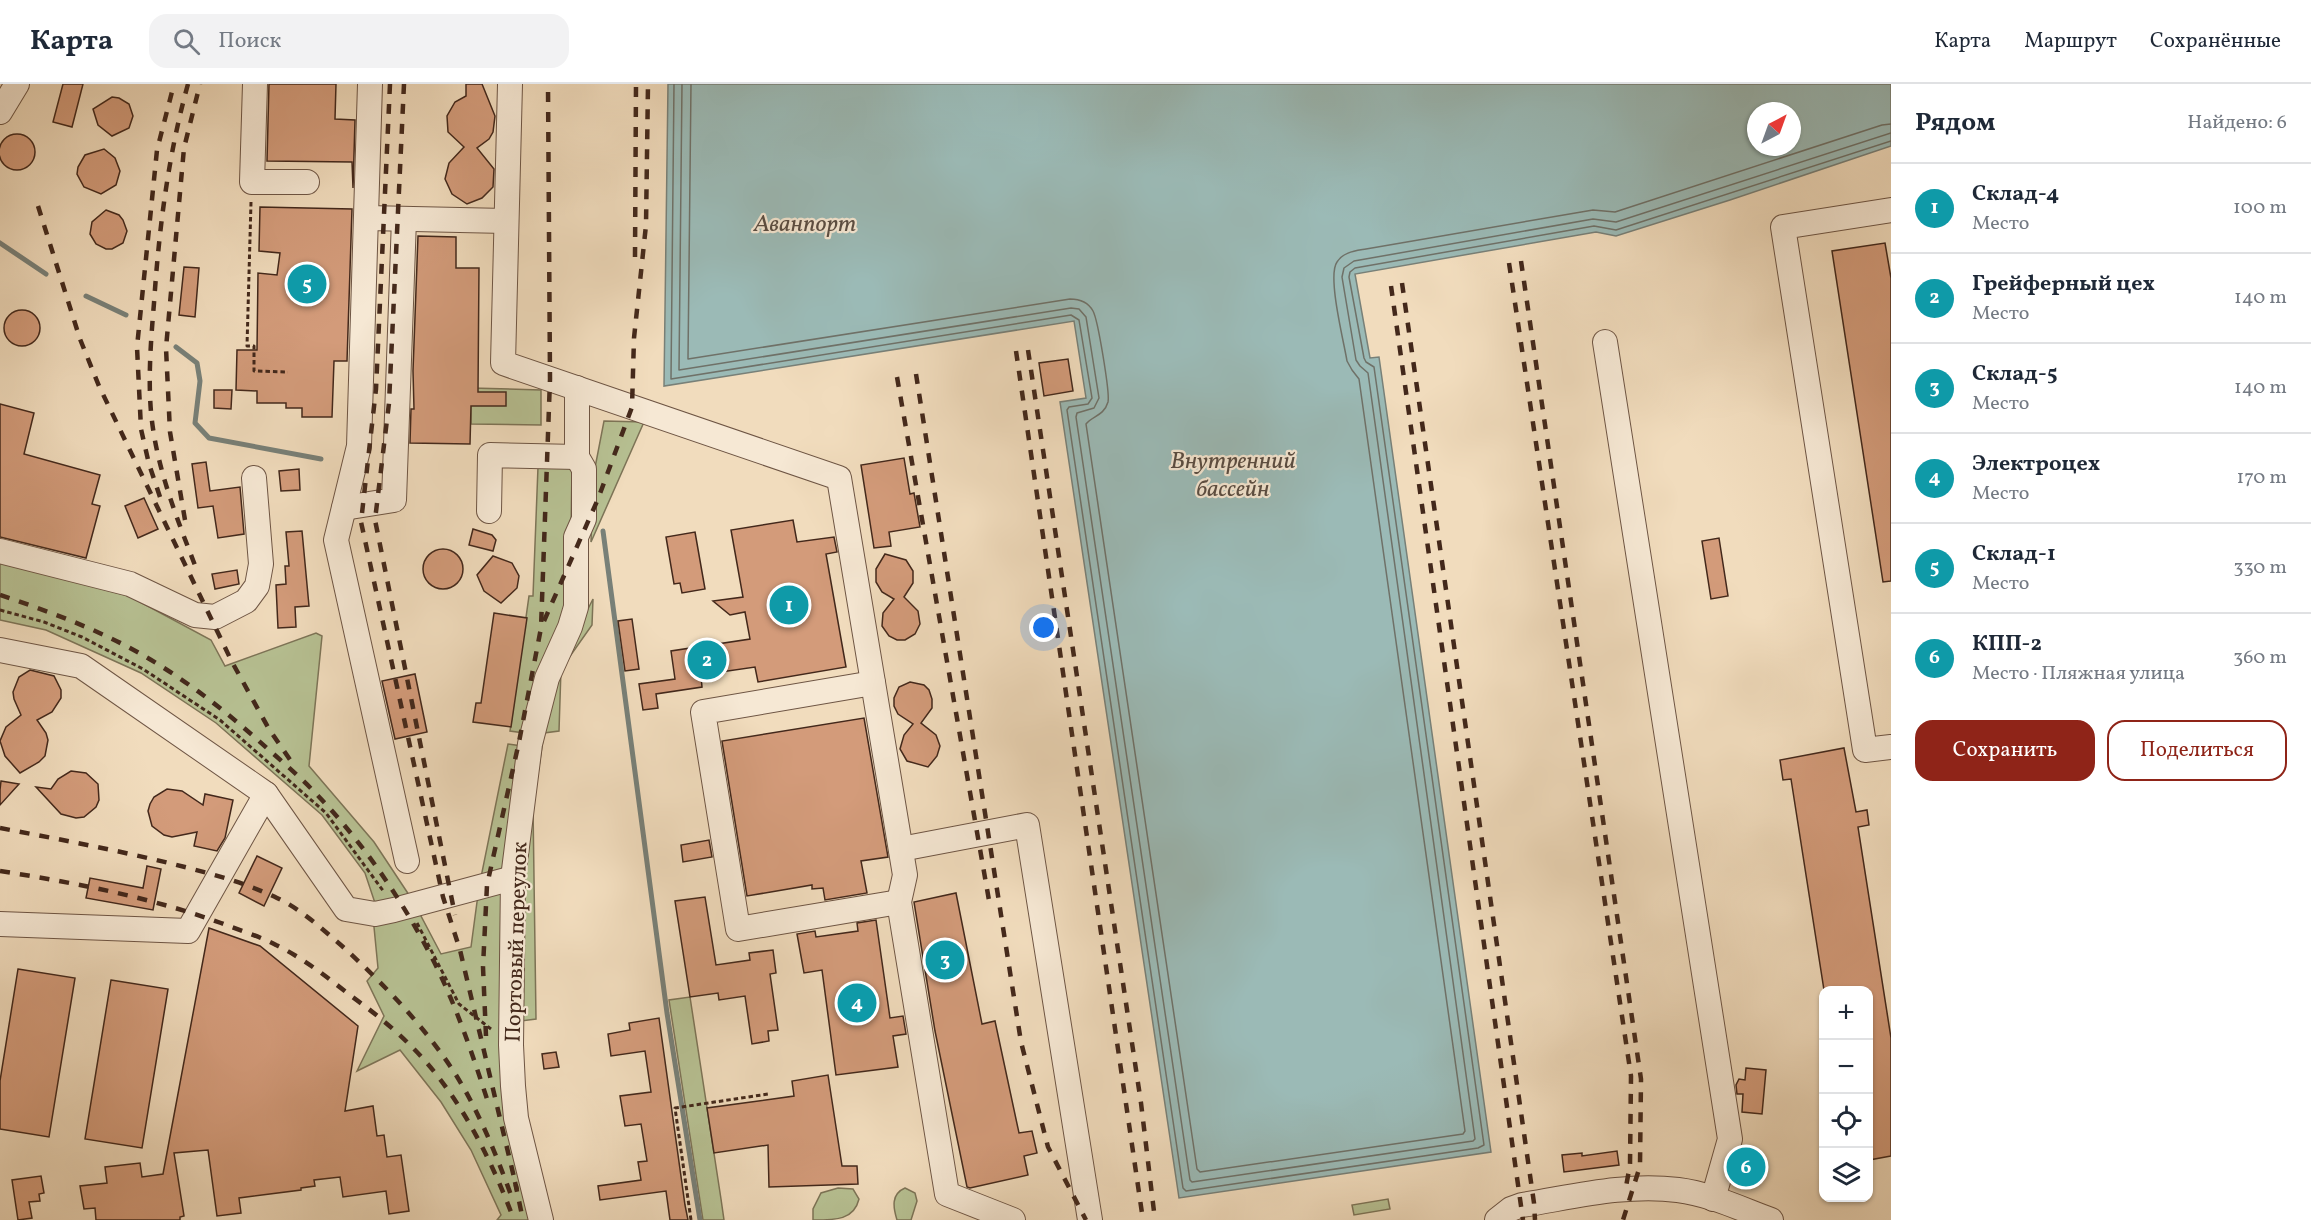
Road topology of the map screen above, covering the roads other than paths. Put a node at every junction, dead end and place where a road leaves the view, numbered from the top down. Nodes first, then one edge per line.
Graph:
1 (17, 84) edge
2 (255, 84) edge
3 (370, 84) edge
4 (510, 84) edge
5 (0, 112) edge
6 (307, 182) dead end
7 (1891, 210) edge
8 (367, 218) junction
9 (405, 219) junction
10 (506, 221) junction
11 (1605, 342) dead end
12 (577, 388) junction
13 (577, 457) junction
14 (254, 478) dead end
15 (344, 508) junction
16 (489, 511) dead end
17 (0, 551) edge
18 (0, 650) edge
19 (873, 683) junction
20 (1891, 747) edge
21 (266, 794) junction
22 (901, 849) junction
23 (407, 861) dead end
24 (513, 878) junction
25 (899, 902) junction
26 (0, 924) edge
27 (1713, 1199) junction
28 (541, 1220) edge
29 (1013, 1220) edge
30 (1090, 1220) edge
31 (1497, 1220) edge
32 (1771, 1220) edge

1 - 5 street
2 - 6 street
3 - 8 street
4 - 10 street
7 - 20 street
8 - 9 street
8 - 15 street
9 - 10 street
9 - 15 street
10 - 12 street
11 - 27 street
12 - 13 street, Портовый переулок
12 - 19 street
13 - 16 street
13 - 24 street, Портовый переулок
14 - 17 street
15 - 23 street
18 - 21 street
19 - 22 street
19 - 25 street
21 - 24 street
21 - 26 street
22 - 25 street
22 - 30 street
24 - 28 street, Портовый переулок
25 - 29 street
27 - 31 street
27 - 32 street

